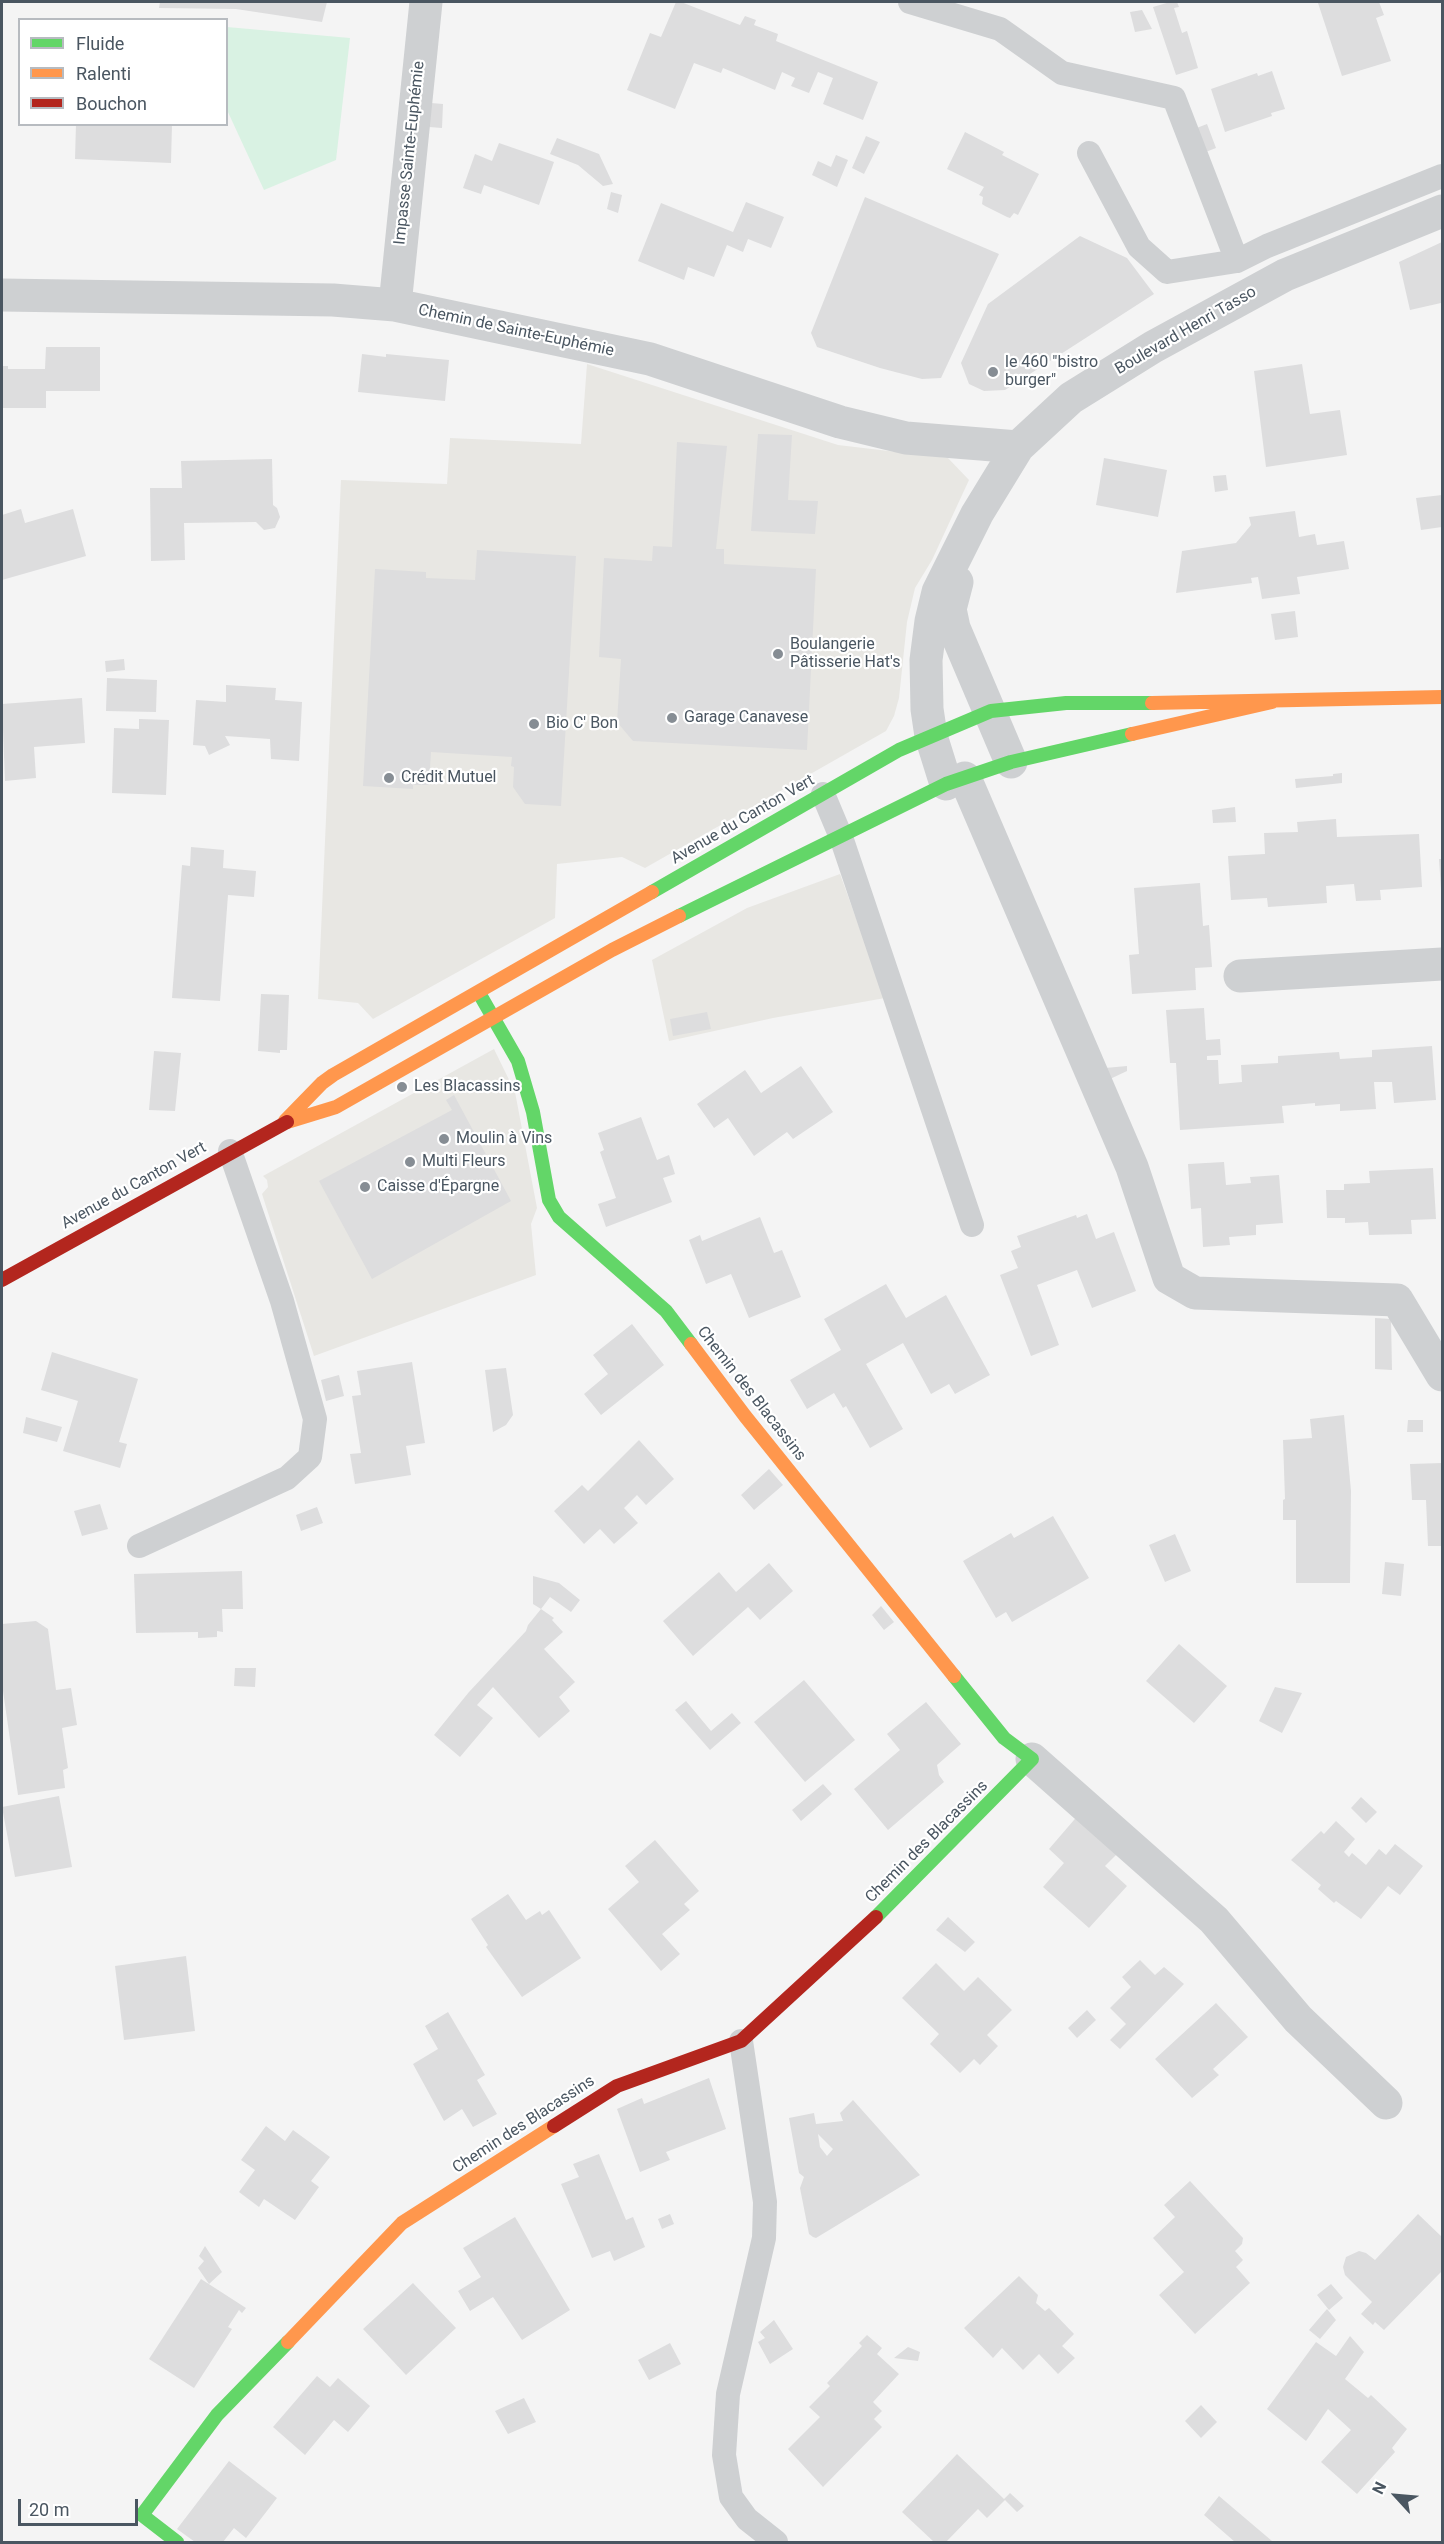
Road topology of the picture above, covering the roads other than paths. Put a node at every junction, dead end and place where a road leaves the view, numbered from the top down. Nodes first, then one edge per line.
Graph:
1 (426, 2) edge
2 (910, 2) edge
3 (1089, 153) dead end
4 (1443, 176) edge
5 (1443, 211) edge
6 (1237, 261) junction
7 (2, 295) edge
8 (395, 305) junction
9 (1018, 447) junction
10 (977, 514) junction
11 (1443, 697) edge
12 (1272, 702) junction
13 (991, 711) junction
14 (931, 736) junction
15 (1011, 762) junction
16 (956, 781) junction
17 (823, 794) junction
18 (841, 837) junction
19 (1443, 964) edge
20 (1240, 976) dead end
21 (478, 993) junction
22 (493, 1017) junction
23 (284, 1123) junction
24 (230, 1151) junction
25 (972, 1225) dead end
26 (2, 1280) edge
27 (1443, 1376) edge
28 (139, 1546) dead end
29 (1032, 1759) junction
30 (741, 2041) junction
31 (1386, 2103) dead end
32 (177, 2542) edge
33 (776, 2542) edge

1 - 8 street, Impasse Sainte-Euphémie
2 - 6 lane
3 - 6 lane
4 - 6 lane
5 - 9 street, Boulevard Henri Tasso
7 - 8 street, Chemin de Sainte-Euphémie
8 - 9 street, Chemin de Sainte-Euphémie
9 - 10 street, Boulevard Henri Tasso
10 - 13 street, Boulevard Henri Tasso
10 - 14 street, Boulevard Henri Tasso
11 - 12 street, Avenue du Canton Vert
12 - 13 street, Avenue du Canton Vert
12 - 15 street, Avenue du Canton Vert
13 - 14 street, Avenue du Canton Vert
13 - 15 street, Boulevard Henri Tasso
14 - 16 street, Boulevard Henri Tasso
14 - 17 street, Avenue du Canton Vert
15 - 16 street, Avenue du Canton Vert
16 - 18 street, Avenue du Canton Vert
16 - 27 street, Boulevard Henri Tasso
17 - 18 lane
17 - 21 street, Avenue du Canton Vert
18 - 22 street, Avenue du Canton Vert
18 - 25 lane
19 - 20 street
21 - 22 street, Chemin des Blacassins
21 - 23 street, Avenue du Canton Vert
22 - 23 street, Avenue du Canton Vert
22 - 29 street, Chemin des Blacassins
23 - 24 street, Avenue du Canton Vert
24 - 26 street, Avenue du Canton Vert
24 - 28 lane
29 - 30 street, Chemin des Blacassins
29 - 31 street
30 - 32 street, Chemin des Blacassins
30 - 33 lane

